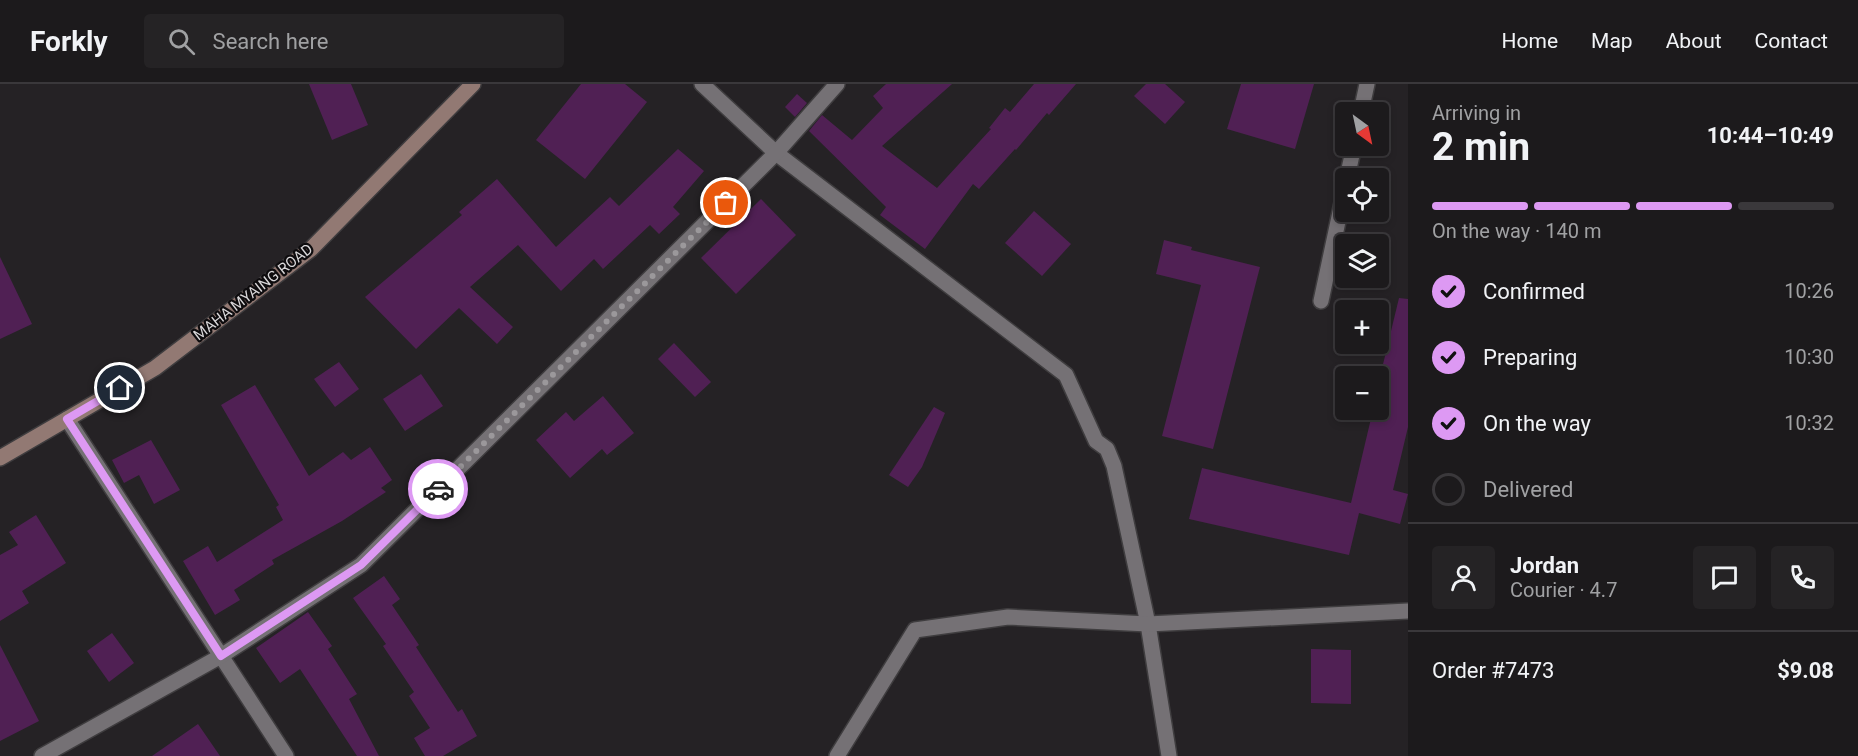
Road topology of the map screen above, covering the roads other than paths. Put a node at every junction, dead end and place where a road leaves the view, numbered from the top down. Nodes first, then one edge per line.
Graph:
1 (473, 84) edge
2 (702, 84) edge
3 (837, 84) edge
4 (1367, 84) edge
5 (1363, 102) edge
6 (776, 153) junction
7 (1338, 222) edge
8 (1321, 302) dead end
9 (67, 419) junction
10 (0, 458) edge
11 (1408, 611) edge
12 (1148, 624) junction
13 (221, 656) junction
14 (42, 756) edge
15 (286, 756) edge
16 (837, 756) edge
17 (1169, 756) edge

1 - 9 street, MAHA MYAING ROAD
2 - 6 street
3 - 6 street
4 - 5 street
6 - 12 street
6 - 13 street
7 - 8 street
9 - 10 street, MAHA MYAING ROAD
9 - 13 street
11 - 12 street
12 - 16 street
12 - 17 street
13 - 14 street
13 - 15 street

